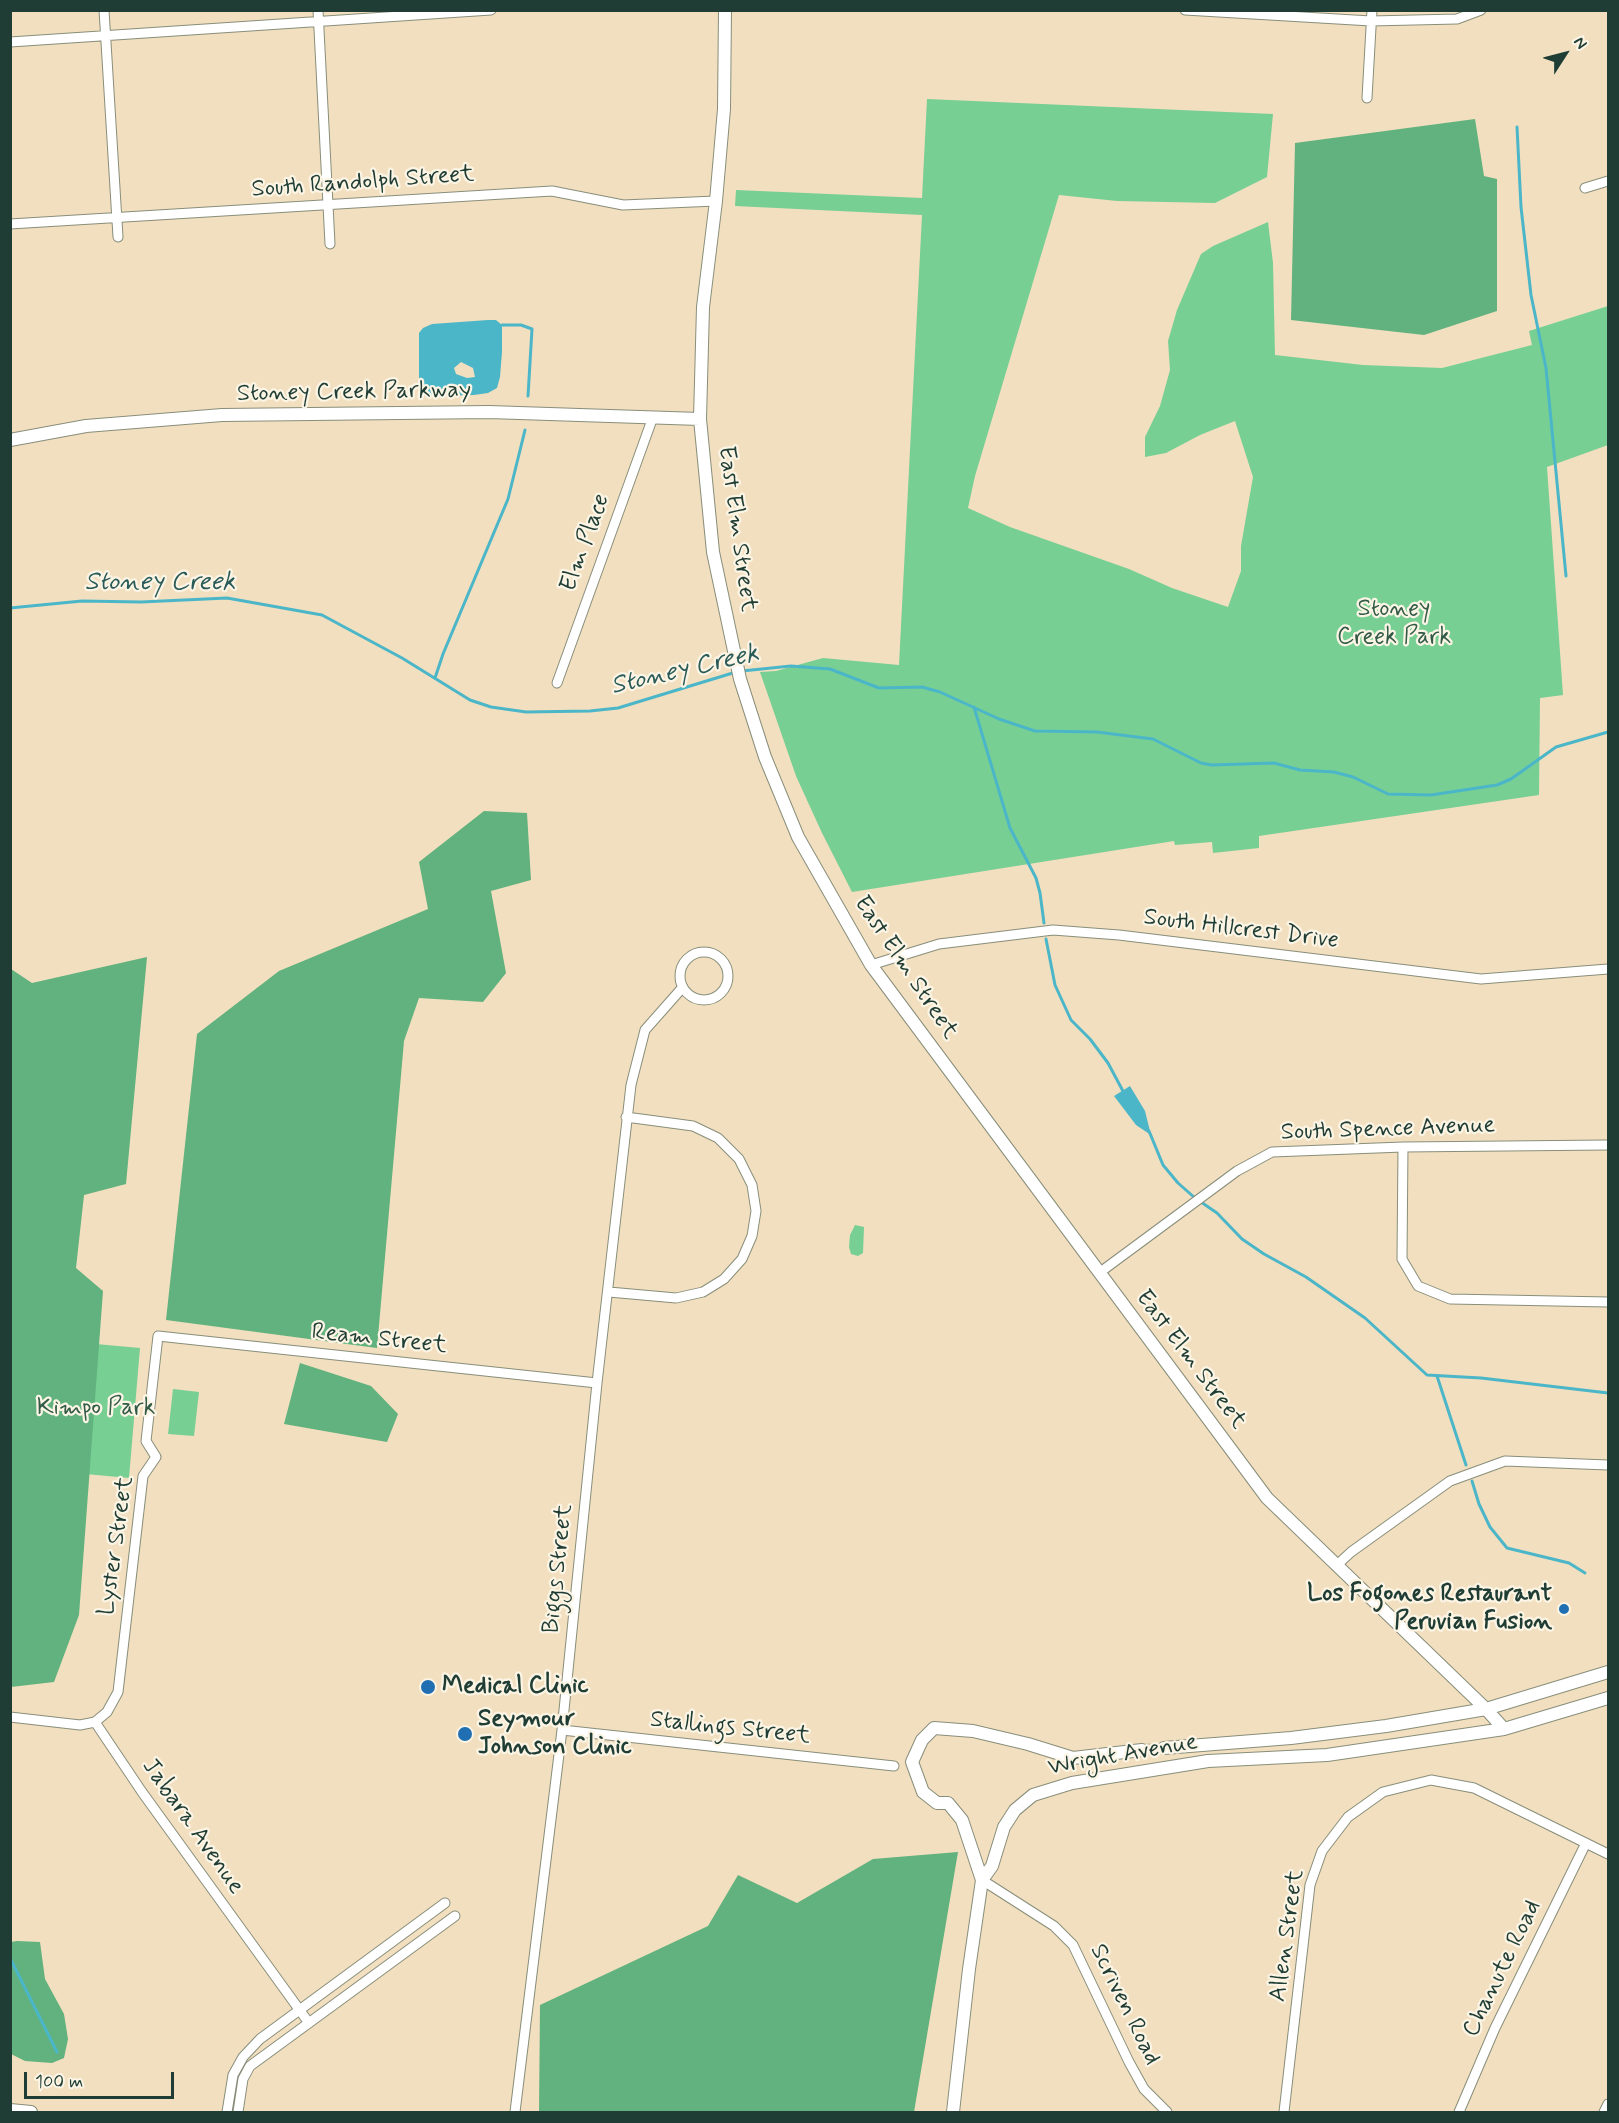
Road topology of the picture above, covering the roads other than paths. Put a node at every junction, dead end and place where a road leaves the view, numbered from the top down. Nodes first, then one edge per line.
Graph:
1 (104, 10) edge
2 (491, 10) edge
3 (725, 10) edge
4 (1185, 10) edge
5 (1372, 10) edge
6 (1481, 10) edge
7 (318, 15) edge
8 (1371, 21) junction
9 (105, 36) junction
10 (10, 42) edge
11 (1367, 98) dead end
12 (1608, 181) edge
13 (1585, 188) dead end
14 (716, 201) junction
15 (327, 205) junction
16 (118, 217) junction
17 (10, 224) edge
18 (118, 237) dead end
19 (330, 244) dead end
20 (653, 417) junction
21 (700, 420) junction
22 (10, 440) edge
23 (557, 683) dead end
24 (872, 965) junction
25 (1608, 969) edge
26 (683, 987) junction
27 (627, 1117) junction
28 (1608, 1145) edge
29 (1403, 1147) junction
30 (1100, 1273) junction
31 (609, 1292) junction
32 (1608, 1302) edge
33 (158, 1336) joint
34 (597, 1383) junction
35 (1608, 1465) edge
36 (1336, 1566) junction
37 (1608, 1672) edge
38 (1608, 1698) edge
39 (1486, 1709) junction
40 (10, 1717) edge
41 (95, 1722) junction
42 (1504, 1729) junction
43 (562, 1730) junction
44 (1164, 1748) tunnel mouth
45 (1142, 1750) tunnel mouth
46 (894, 1766) dead end
47 (1586, 1843) junction
48 (1608, 1854) edge
49 (982, 1880) junction
50 (445, 1903) dead end
51 (454, 1916) dead end
52 (299, 2010) junction
53 (309, 2023) junction
54 (1608, 2104) edge
55 (10, 2110) edge
56 (31, 2112) edge
57 (227, 2112) edge
58 (238, 2112) edge
59 (514, 2112) edge
60 (953, 2112) edge
61 (1167, 2112) edge
62 (1284, 2112) edge
63 (1459, 2112) edge
64 (1604, 2112) edge

1 - 9 street
2 - 7 street
3 - 14 street, East Elm Street
4 - 8 street
5 - 8 street
6 - 8 street
7 - 9 street
7 - 15 street
8 - 11 street
9 - 10 street
9 - 16 street
12 - 13 street
14 - 15 street, South Randolph Street
14 - 21 street, East Elm Street
15 - 16 street, South Randolph Street
15 - 19 street
16 - 17 street, South Randolph Street
16 - 18 street
20 - 21 street, Stoney Creek Parkway
20 - 22 street, Stoney Creek Parkway
20 - 23 street, Elm Place
21 - 24 street, East Elm Street
24 - 25 street, South Hillcrest Drive
24 - 30 street, East Elm Street
26 - 26 street
26 - 27 street, Biggs Street
27 - 31 street, Biggs Street
27 - 31 street
28 - 29 street, South Spence Avenue
29 - 30 street, South Spence Avenue
29 - 32 street
30 - 36 street, East Elm Street
31 - 34 street, Biggs Street
33 - 34 street, Ream Street
33 - 41 street, Lyster Street
34 - 43 street, Biggs Street
35 - 36 street
36 - 39 street, East Elm Street
37 - 39 street, Wright Avenue
38 - 42 street, Wright Avenue
39 - 42 street, East Elm Street
39 - 44 street, Wright Avenue
40 - 41 street
41 - 52 street, Jabara Avenue
42 - 49 street, Wright Avenue
43 - 46 street, Stallings Street
43 - 59 street, Biggs Street
45 - 49 street, Wright Avenue
47 - 48 street
47 - 62 street, Allen Street
47 - 63 street, Chanute Road
49 - 60 street
49 - 61 street, Scriven Road
50 - 52 street
51 - 53 street
52 - 53 street, Jabara Avenue
52 - 57 street
53 - 58 street
54 - 64 street
55 - 56 street

